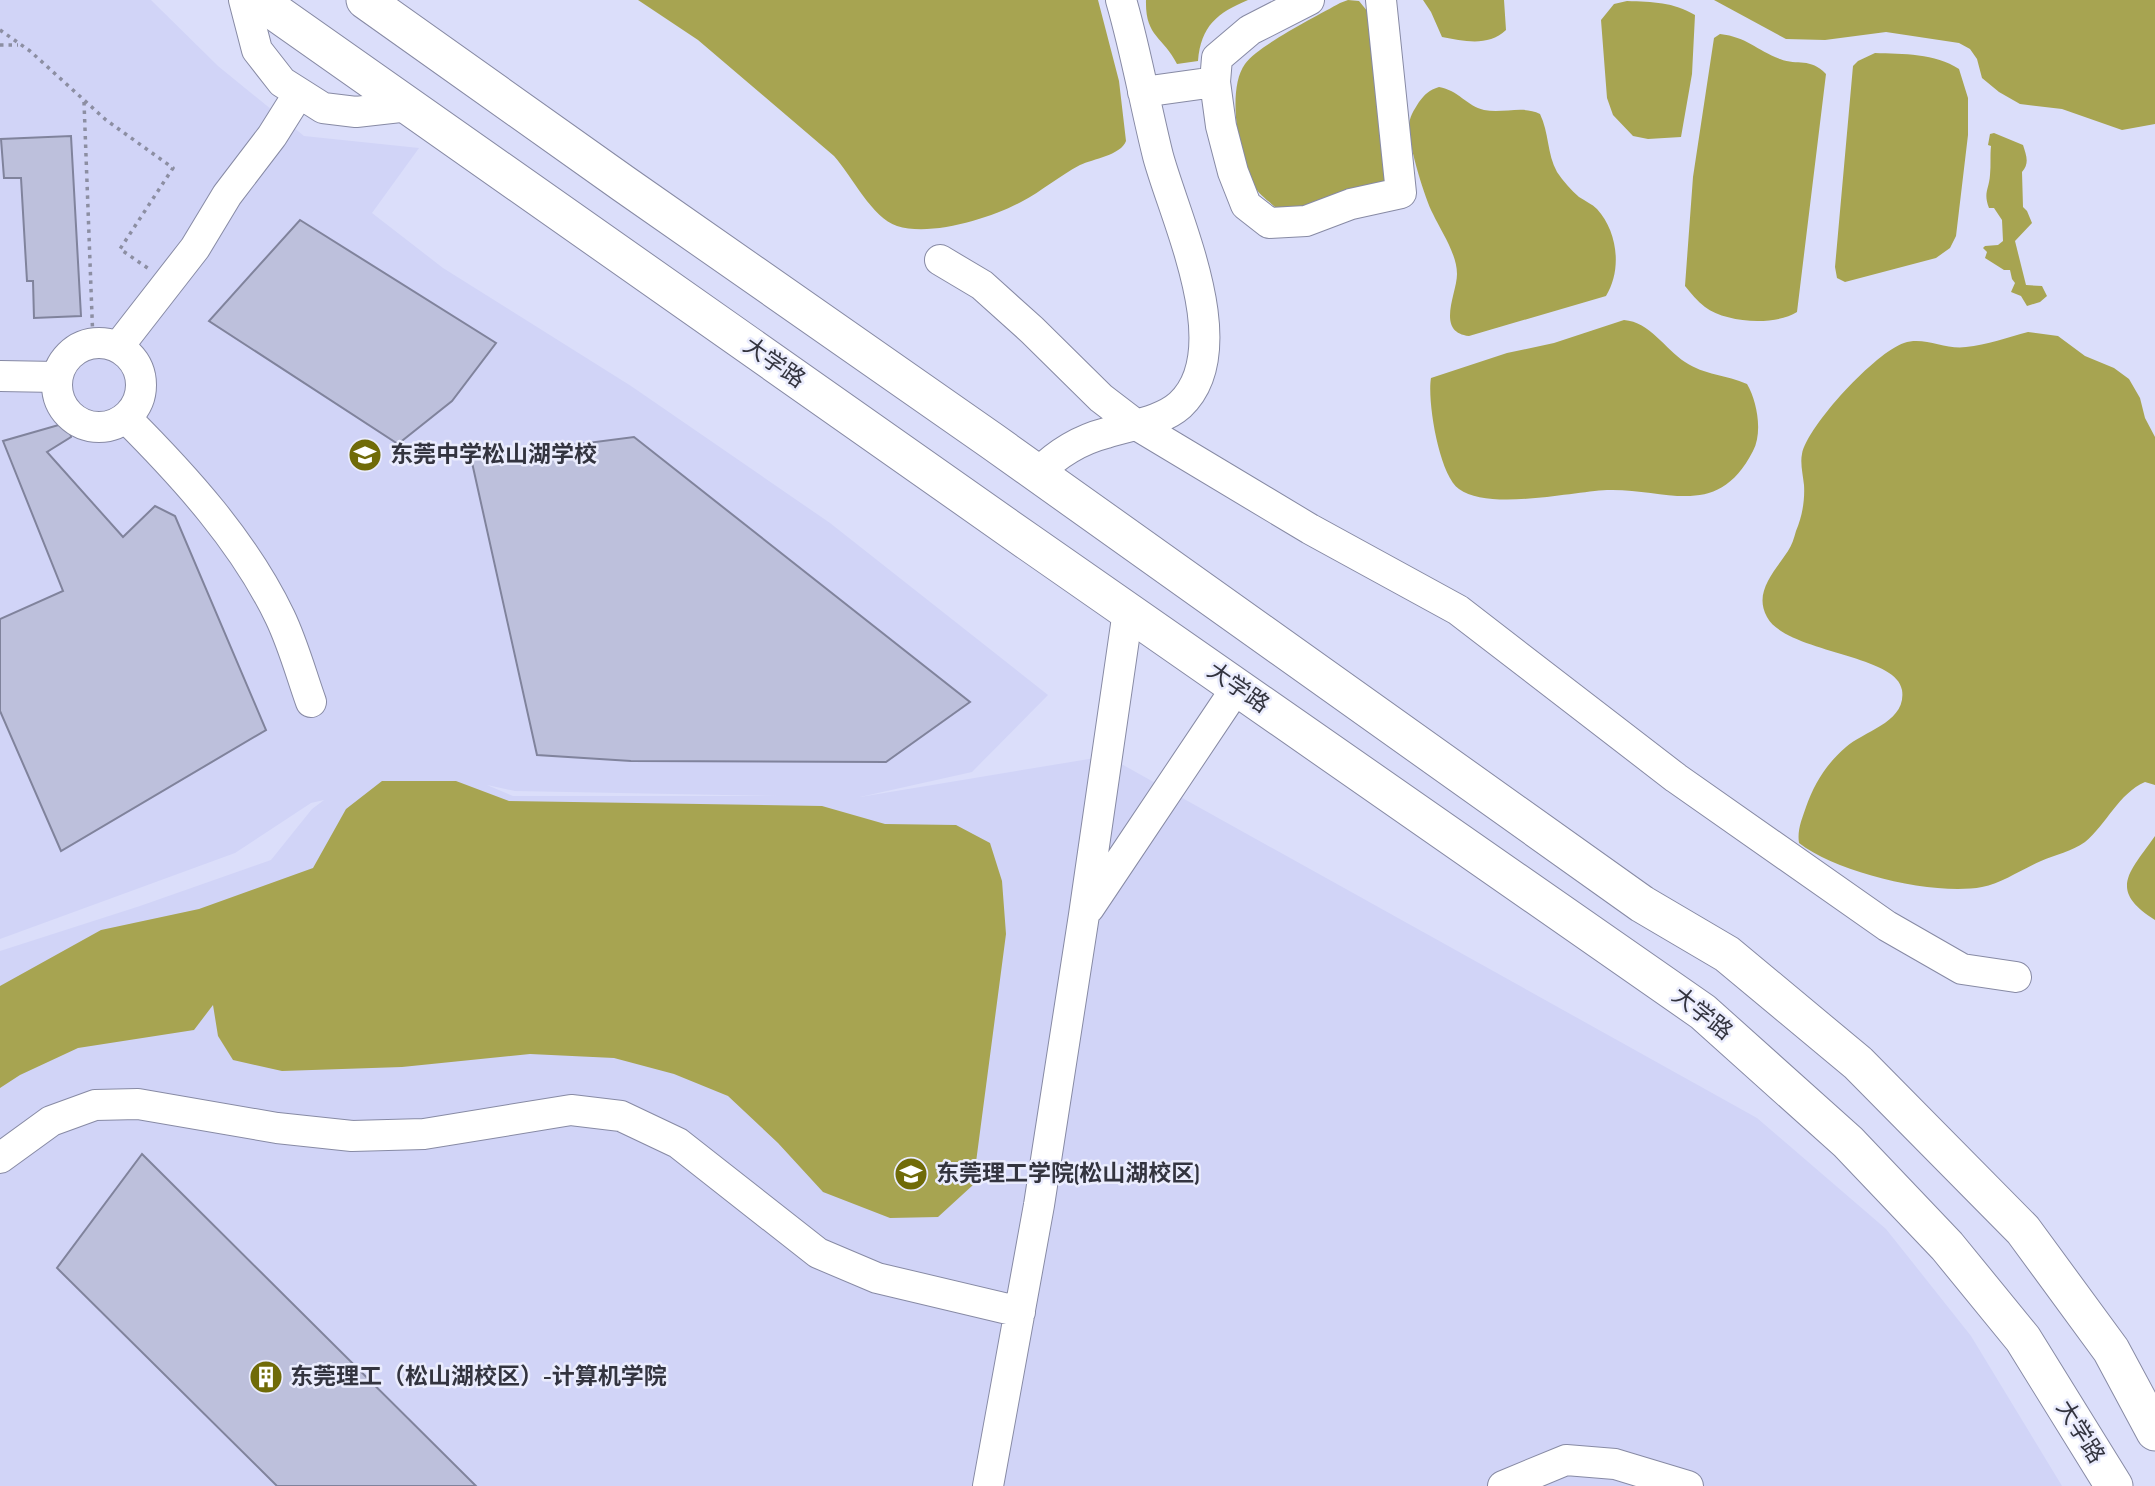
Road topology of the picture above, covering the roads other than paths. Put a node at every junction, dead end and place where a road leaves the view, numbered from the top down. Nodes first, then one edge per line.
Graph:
1 (244, 0) edge
2 (258, 0) edge
3 (365, 0) edge
4 (1121, 0) edge
5 (1310, 0) edge
6 (1381, 0) edge
7 (1215, 82) junction
8 (1143, 92) junction
9 (299, 93) junction
10 (409, 106) junction
11 (940, 260) dead end
12 (106, 345) junction
13 (0, 376) edge
14 (57, 377) junction
15 (127, 418) junction
16 (1135, 424) junction
17 (1038, 473) junction
18 (1128, 611) junction
19 (1237, 687) junction
20 (312, 702) dead end
21 (1084, 915) junction
22 (2017, 977) dead end
23 (0, 1158) edge
24 (1020, 1312) junction
25 (2155, 1432) edge
26 (1617, 1475) edge
27 (988, 1486) edge
28 (1503, 1486) edge
29 (1683, 1486) edge
30 (2114, 1486) edge

1 - 9 street
2 - 10 main road, 大学路
3 - 17 main road
4 - 8 street
5 - 7 street
6 - 7 street
7 - 8 street
8 - 16 street
9 - 10 street
9 - 12 street
10 - 18 main road, 大学路
11 - 16 street
12 - 14 street
12 - 15 street
13 - 14 street
14 - 15 street
15 - 20 street
16 - 17 street
16 - 22 street
17 - 25 main road
18 - 19 main road, 大学路
18 - 21 street
19 - 21 street
19 - 30 main road, 大学路
21 - 24 street
23 - 24 street
24 - 27 street
26 - 28 street
26 - 29 street

